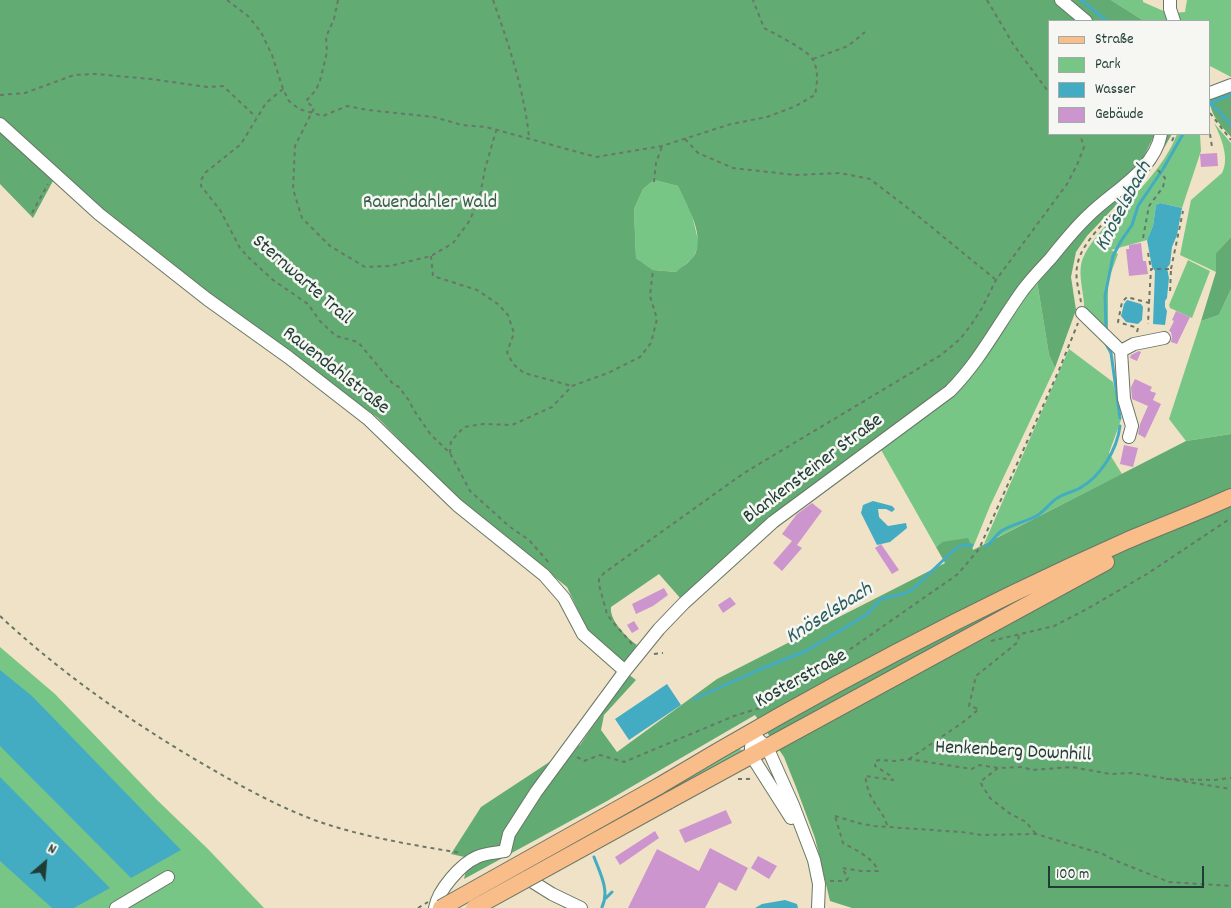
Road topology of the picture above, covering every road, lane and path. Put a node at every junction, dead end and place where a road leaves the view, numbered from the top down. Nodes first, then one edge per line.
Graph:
1 (227, 0) edge
2 (338, 0) edge
3 (493, 0) edge
4 (753, 0) edge
5 (987, 0) edge
6 (1061, 0) edge
7 (1170, 0) edge
8 (1085, 20) edge
9 (1174, 20) edge
10 (866, 32) dead end
11 (813, 60) junction
12 (1231, 86) edge
13 (282, 89) junction
14 (1048, 91) edge
15 (1211, 93) edge
16 (0, 95) edge
17 (311, 114) junction
18 (1211, 114) edge
19 (256, 117) junction
20 (0, 124) edge
21 (496, 131) junction
22 (1080, 135) edge
23 (1161, 135) edge
24 (1175, 135) edge
25 (1210, 135) edge
26 (528, 137) junction
27 (685, 139) junction
28 (1231, 140) edge
29 (1171, 143) dead end
30 (662, 146) junction
31 (1212, 147) dead end
32 (1158, 170) dead end
33 (54, 173) junction
34 (654, 182) dead end
35 (1130, 195) dead end
36 (1184, 211) dead end
37 (32, 213) dead end
38 (1144, 238) dead end
39 (1148, 254) dead end
40 (431, 256) junction
41 (1151, 269) junction
42 (1171, 269) junction
43 (653, 270) dead end
44 (996, 280) junction
45 (1170, 293) dead end
46 (1149, 302) junction
47 (1082, 313) junction
48 (1148, 324) dead end
49 (1164, 338) dead end
50 (1134, 344) junction
51 (1120, 351) junction
52 (572, 386) junction
53 (1129, 437) dead end
54 (450, 453) junction
55 (1231, 497) edge
56 (1196, 513) junction
57 (1231, 518) edge
58 (552, 567) dead end
59 (0, 616) edge
60 (1019, 634) junction
61 (985, 643) dead end
62 (640, 651) junction
63 (624, 671) junction
64 (751, 733) junction
65 (767, 747) junction
66 (751, 755) junction
67 (580, 759) dead end
68 (908, 759) junction
69 (998, 768) junction
70 (1231, 778) edge
71 (1164, 779) junction
72 (1231, 789) edge
73 (887, 826) junction
74 (1036, 834) junction
75 (808, 845) junction
76 (505, 851) junction
77 (478, 856) junction
78 (168, 877) dead end
79 (1231, 886) edge
80 (819, 890) junction
81 (574, 906) edge
82 (116, 908) edge
83 (436, 908) edge
84 (441, 908) edge
85 (474, 908) edge
86 (818, 908) edge

1 - 13 path
2 - 17 path
3 - 26 path
4 - 11 path
5 - 14 path
6 - 8 street
7 - 9 street
10 - 11 path
11 - 27 path
12 - 15 street
13 - 17 path
13 - 19 path, Sternwarte Trail
16 - 19 path
17 - 21 path
17 - 40 path
18 - 28 path
19 - 54 path, Sternwarte Trail
20 - 33 street, Rauendahlstraße
21 - 26 path
21 - 40 path
22 - 44 path
23 - 62 street, Blankensteiner Straße
24 - 29 path
25 - 31 path
26 - 30 path
27 - 30 path
27 - 44 path
30 - 34 path
32 - 38 path
33 - 37 path
33 - 63 street, Rauendahlstraße
35 - 47 path
36 - 42 path
39 - 41 path
40 - 52 path
41 - 42 path
41 - 46 path
42 - 45 path
43 - 52 path
44 - 62 path
46 - 48 path
46 - 50 path
47 - 51 street
47 - 67 path
49 - 50 street
50 - 51 street
51 - 53 street
52 - 54 path
54 - 58 path, Sternwarte Trail
55 - 56 main road, Kosterstraße
56 - 64 main road, Kosterstraße
56 - 65 main road, Kosterstraße
57 - 60 path
59 - 77 path
60 - 61 path
60 - 68 path
62 - 63 street, Blankensteiner Straße
63 - 76 street, Blankensteiner Straße
64 - 65 street
64 - 66 street
64 - 84 main road, Kosterstraße, bridge
65 - 66 main road, Kosterstraße
65 - 75 street
66 - 75 street
66 - 85 main road, Kosterstraße, bridge
68 - 69 path, Henkenberg Downhill
68 - 73 path, Henkenberg Downhill
69 - 71 path, Henkenberg Downhill
69 - 74 path
70 - 71 path
71 - 72 path, Henkenberg Downhill
73 - 74 path
73 - 80 path
74 - 79 path
75 - 80 street
76 - 77 street
76 - 81 street
77 - 83 street
78 - 82 street
80 - 86 street

